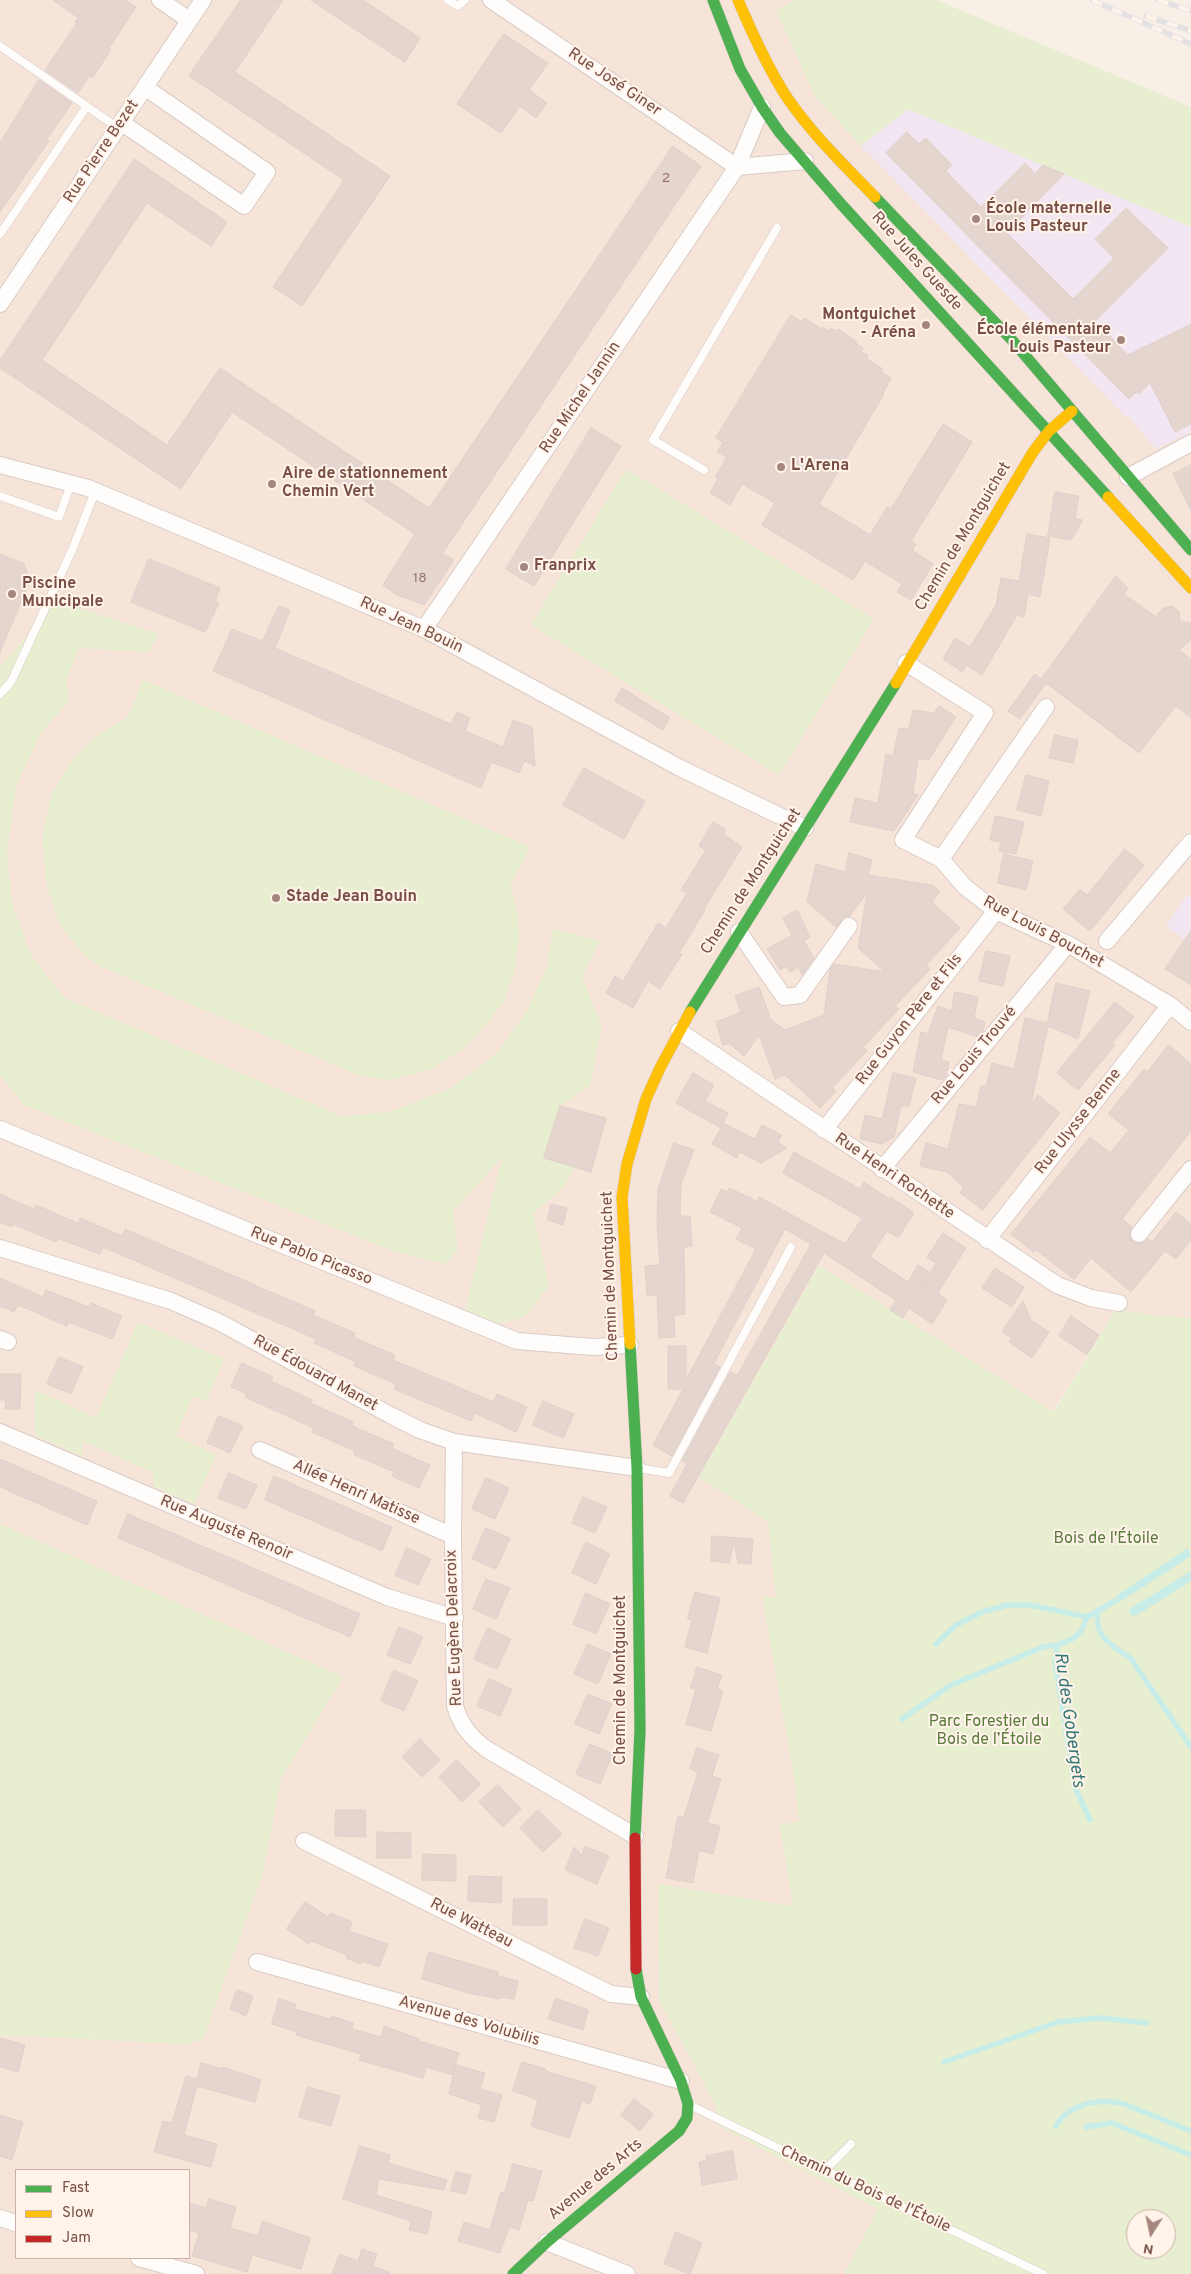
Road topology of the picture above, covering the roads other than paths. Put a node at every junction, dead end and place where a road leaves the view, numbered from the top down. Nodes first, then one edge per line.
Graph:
1 (160, 0) edge
2 (203, 0) edge
3 (448, 0) edge
4 (465, 0) edge
5 (491, 0) edge
6 (713, 0) edge
7 (738, 0) edge
8 (189, 20) junction
9 (0, 46) edge
10 (146, 88) junction
11 (87, 106) junction
12 (762, 107) junction
13 (120, 126) junction
14 (805, 162) junction
15 (737, 167) junction
16 (777, 228) dead end
17 (0, 234) edge
18 (0, 304) edge
19 (1072, 411) junction
20 (1049, 431) junction
21 (1191, 443) edge
22 (0, 465) edge
23 (704, 470) dead end
24 (1128, 477) junction
25 (71, 484) junction
26 (96, 492) junction
27 (0, 496) edge
28 (1191, 550) edge
29 (1191, 588) edge
30 (424, 629) junction
31 (906, 664) junction
32 (0, 694) edge
33 (1046, 707) dead end
34 (805, 828) junction
35 (1191, 842) edge
36 (940, 859) junction
37 (996, 910) junction
38 (850, 926) dead end
39 (739, 932) junction
40 (1107, 941) dead end
41 (1068, 944) junction
42 (1170, 1005) junction
43 (1191, 1022) edge
44 (679, 1030) junction
45 (0, 1129) edge
46 (824, 1130) junction
47 (882, 1169) junction
48 (1191, 1169) edge
49 (1139, 1234) dead end
50 (987, 1240) junction
51 (791, 1247) dead end
52 (0, 1248) edge
53 (1118, 1304) dead end
54 (630, 1345) junction
55 (0, 1432) edge
56 (454, 1442) junction
57 (260, 1450) dead end
58 (637, 1468) junction
59 (452, 1536) junction
60 (455, 1618) junction
61 (635, 1836) junction
62 (304, 1841) dead end
63 (257, 1962) dead end
64 (641, 1997) junction
65 (681, 2082) junction
66 (688, 2104) junction
67 (851, 2144) dead end
68 (824, 2171) junction
69 (0, 2218) edge
70 (15, 2223) edge
71 (547, 2242) junction
72 (143, 2259) edge
73 (196, 2274) edge
74 (513, 2274) edge
75 (627, 2274) edge
76 (1043, 2274) edge

1 - 8 street
2 - 8 street, Rue Pierre Bezet
3 - 4 lane
5 - 15 street, Rue José Giner
6 - 12 street, Rue Jules Guesde
7 - 19 street, Rue Jules Guesde
8 - 10 street, Rue Pierre Bezet
9 - 11 lane
10 - 13 street, Rue Pierre Bezet
10 - 13 street
11 - 13 lane
11 - 17 lane
12 - 14 street, Rue Jules Guesde
12 - 15 street, Rue Michel Jannin
13 - 18 street, Rue Pierre Bezet
14 - 15 street
14 - 20 street, Rue Jules Guesde
15 - 30 street, Rue Michel Jannin
16 - 23 lane
19 - 20 street, Chemin de Montguichet
19 - 24 street, Rue Jules Guesde
20 - 29 street, Rue Jules Guesde
20 - 31 street, Chemin de Montguichet
21 - 24 street
22 - 25 street, Rue Jean Bouin
24 - 28 street, Rue Jules Guesde
25 - 26 street, Rue Jean Bouin
25 - 27 lane
26 - 30 street, Rue Jean Bouin
26 - 32 lane
30 - 34 street, Rue Jean Bouin
31 - 34 street, Chemin de Montguichet
31 - 36 street, Rue Louis Bouchet
33 - 36 street
34 - 39 street, Chemin de Montguichet
35 - 40 street
36 - 37 street, Rue Louis Bouchet
37 - 41 street, Rue Louis Bouchet
37 - 46 street, Rue Guyon Père et Fils
38 - 39 street
39 - 44 street, Chemin de Montguichet
41 - 42 street, Rue Louis Bouchet
41 - 47 street, Rue Louis Trouvé
42 - 43 street, Rue Louis Bouchet
42 - 50 street, Rue Ulysse Benne
44 - 46 street, Rue Henri Rochette
44 - 54 street, Chemin de Montguichet
45 - 54 street, Rue Pablo Picasso
46 - 47 street, Rue Henri Rochette
47 - 50 street, Rue Henri Rochette
48 - 49 street
50 - 53 street, Rue Henri Rochette
51 - 58 lane
52 - 56 street, Rue Édouard Manet
54 - 58 street, Chemin de Montguichet
55 - 60 street, Rue Auguste Renoir
56 - 58 street, Rue Édouard Manet
56 - 59 street, Rue Eugène Delacroix
57 - 59 street, Allée Henri Matisse
58 - 61 street, Chemin de Montguichet
59 - 60 street, Rue Eugène Delacroix
60 - 61 street, Rue Eugène Delacroix
61 - 64 street, Chemin de Montguichet
62 - 64 street, Rue Watteau
63 - 65 street, Avenue des Volubilis
64 - 65 street, Chemin de Montguichet
65 - 66 street, Chemin de Montguichet
66 - 68 lane, Chemin du Bois de l'Étoile
66 - 71 street, Avenue des Arts
67 - 68 lane
68 - 76 lane, Chemin du Bois de l'Étoile
69 - 70 street
71 - 74 street, Avenue des Arts
71 - 75 street
72 - 73 street

